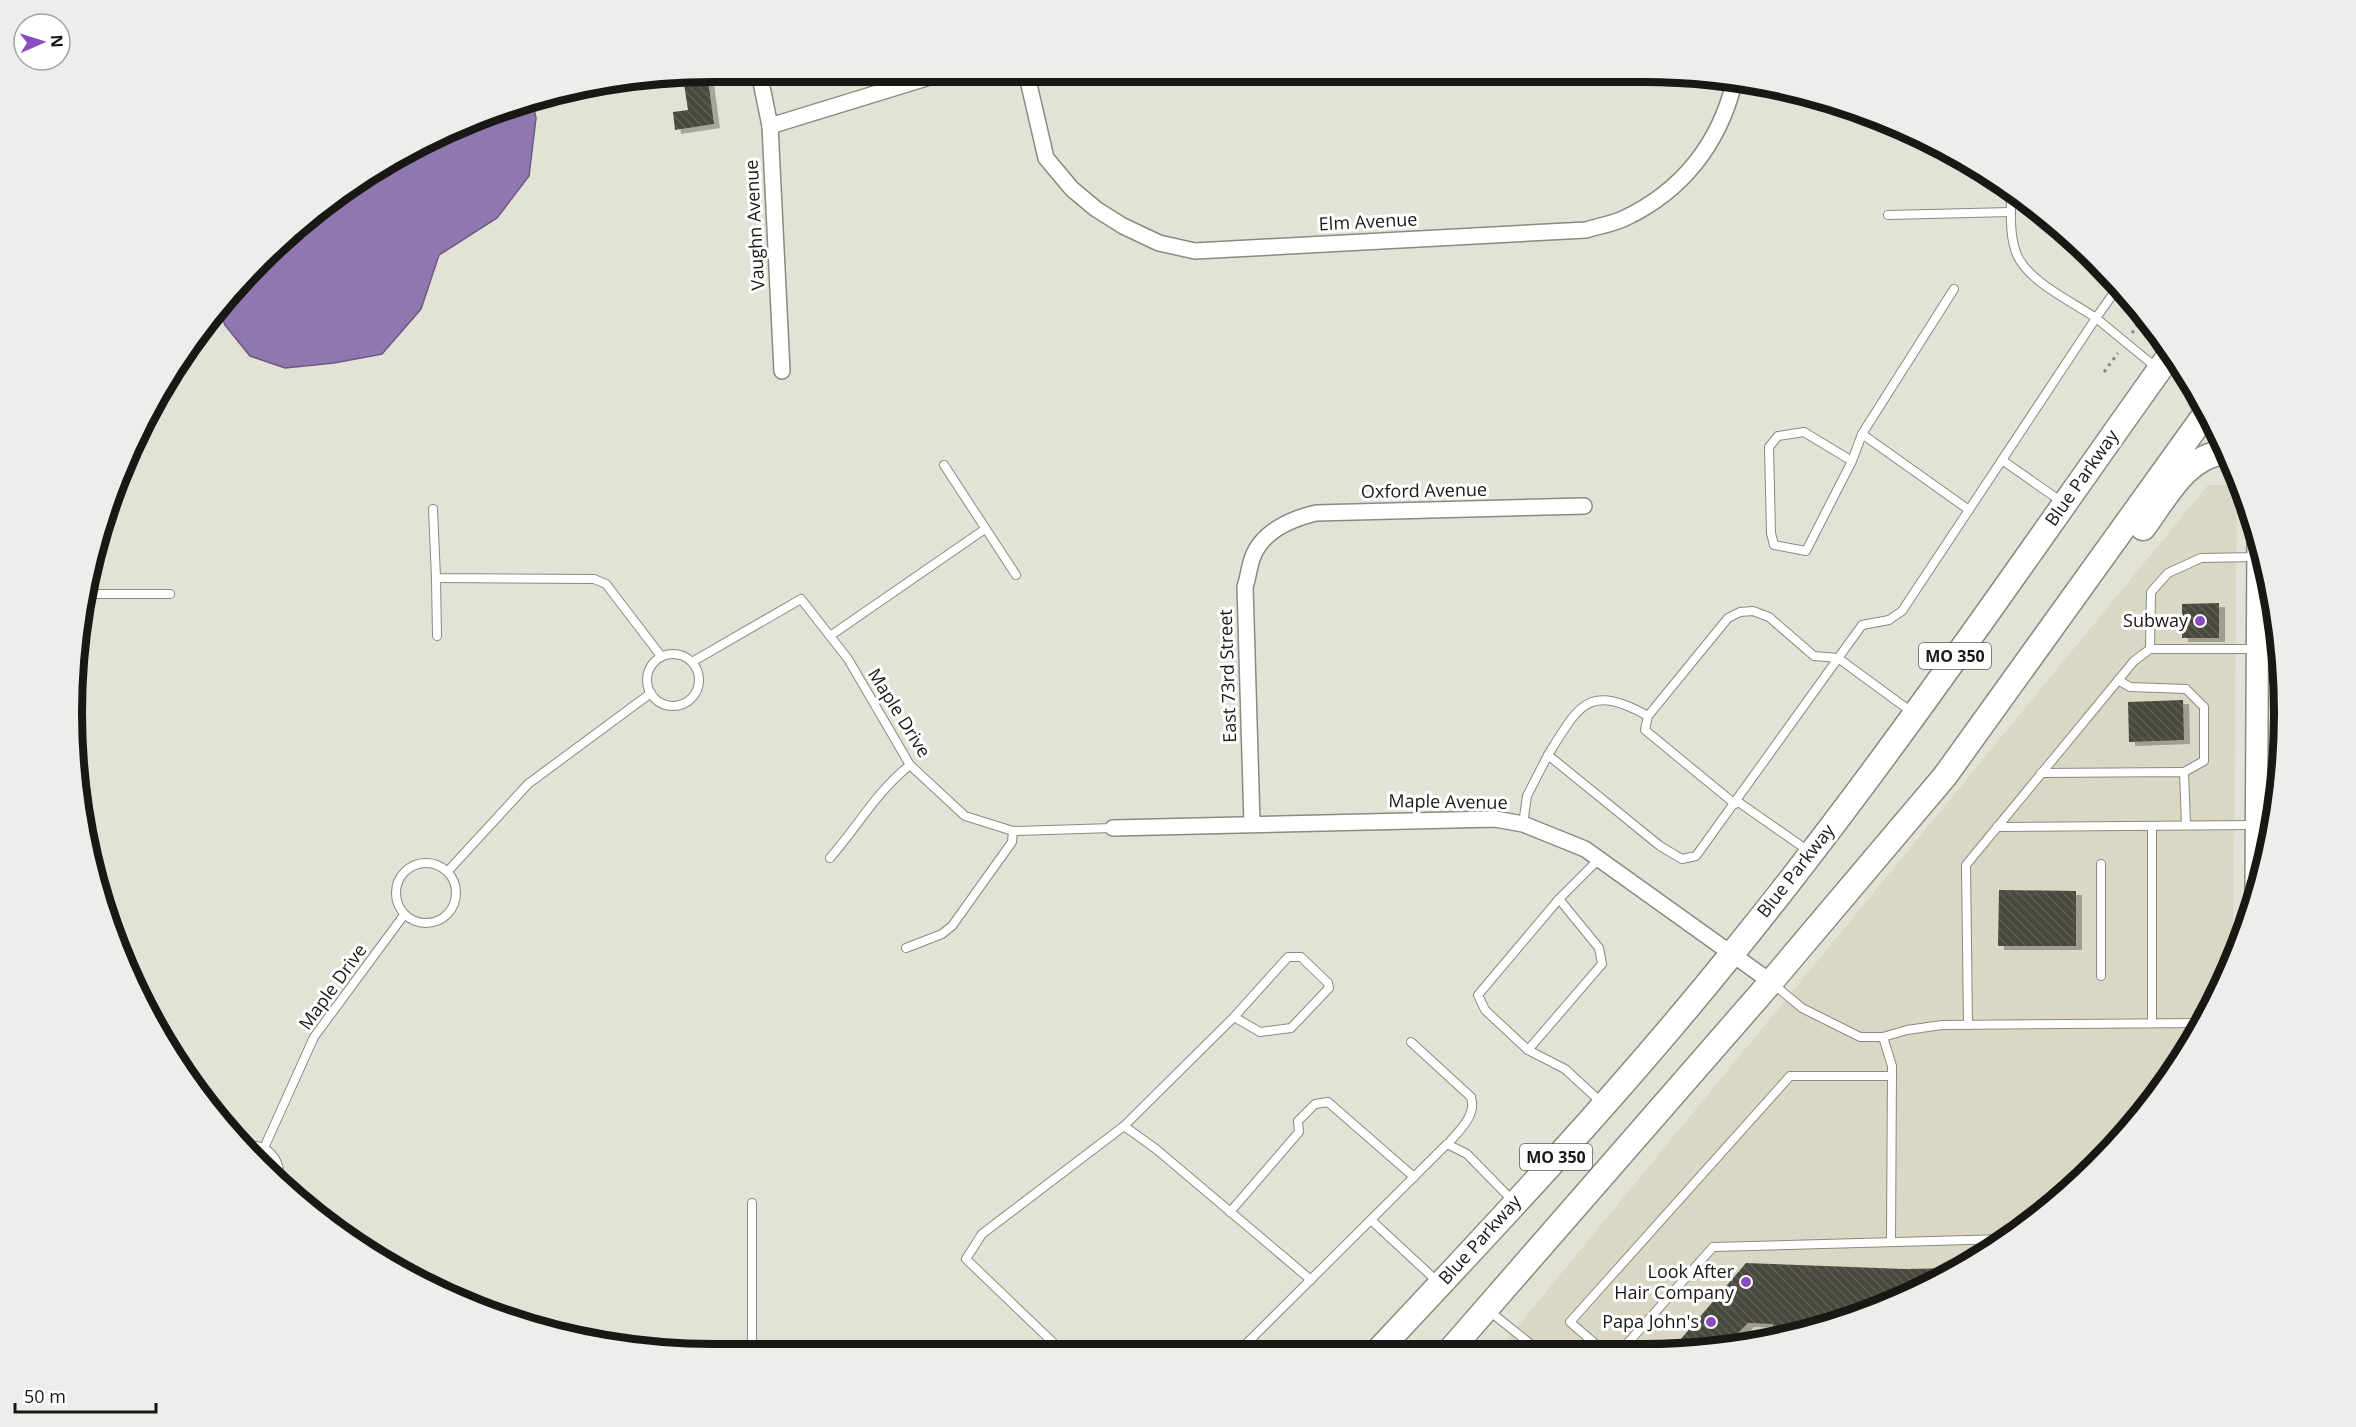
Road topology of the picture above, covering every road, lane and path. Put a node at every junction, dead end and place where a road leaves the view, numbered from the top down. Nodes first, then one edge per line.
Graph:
1 (761, 82) edge
2 (913, 82) edge
3 (1028, 82) edge
4 (1732, 89) edge
5 (770, 126) junction
6 (2011, 202) edge
7 (2011, 212) junction
8 (1888, 215) dead end
9 (1954, 289) dead end
10 (2113, 293) edge
11 (2096, 318) junction
12 (2166, 361) edge
13 (782, 371) dead end
14 (2201, 420) edge
15 (1862, 434) junction
16 (2217, 454) edge
17 (2002, 460) junction
18 (1852, 461) junction
19 (944, 465) dead end
20 (2064, 503) junction
21 (1584, 506) dead end
22 (434, 509) dead end
23 (1969, 510) junction
24 (985, 529) junction
25 (1270, 535) joint
26 (2253, 553) edge
27 (1016, 575) dead end
28 (436, 578) junction
29 (2079, 590) junction
30 (94, 594) edge
31 (170, 594) dead end
32 (2266, 625) edge
33 (437, 636) dead end
34 (830, 636) junction
35 (2150, 649) junction
36 (2258, 649) junction
37 (662, 656) junction
38 (1838, 658) junction
39 (692, 662) junction
40 (2118, 680) junction
41 (651, 693) junction
42 (1914, 714) junction
43 (1648, 716) junction
44 (1548, 755) junction
45 (910, 765) junction
46 (2184, 772) junction
47 (2042, 773) junction
48 (1736, 803) junction
49 (1252, 823) junction
50 (1523, 824) junction
51 (2186, 825) junction
52 (2256, 825) junction
53 (2152, 826) junction
54 (1113, 828) joint
55 (1997, 828) junction
56 (1013, 831) junction
57 (1811, 852) junction
58 (830, 858) dead end
59 (1599, 859) junction
60 (2256, 859) edge
61 (2101, 864) dead end
62 (448, 871) junction
63 (1559, 899) junction
64 (404, 915) junction
65 (906, 948) dead end
66 (1732, 955) junction
67 (2101, 976) dead end
68 (1771, 982) junction
69 (1234, 1017) junction
70 (2152, 1023) junction
71 (2192, 1023) edge
72 (1968, 1024) junction
73 (1883, 1037) junction
74 (1411, 1042) dead end
75 (1528, 1050) junction
76 (1892, 1076) junction
77 (1604, 1104) junction
78 (1124, 1126) junction
79 (1448, 1144) junction
80 (253, 1145) edge
81 (264, 1148) junction
82 (280, 1172) edge
83 (1414, 1177) junction
84 (1515, 1202) junction
85 (752, 1203) dead end
86 (1230, 1212) junction
87 (1371, 1220) junction
88 (1991, 1239) edge
89 (1891, 1242) junction
90 (1311, 1280) junction
91 (1440, 1284) junction
92 (1486, 1308) junction
93 (1249, 1341) junction
94 (752, 1344) edge
95 (1055, 1344) edge
96 (1246, 1344) edge
97 (1252, 1344) edge
98 (1384, 1344) edge
99 (1455, 1344) edge
100 (1531, 1344) edge
101 (1595, 1344) edge
102 (1627, 1344) edge

1 - 5 street, Vaughn Avenue
2 - 5 street
3 - 4 street, Elm Avenue
5 - 13 street, Vaughn Avenue
6 - 7 lane
7 - 8 lane
7 - 11 lane
9 - 15 lane
10 - 11 lane
11 - 12 lane
11 - 17 lane
12 - 20 highway, Blue Parkway / MO 350
14 - 29 highway, MO 350
15 - 18 lane
15 - 23 lane
16 - 29 highway
17 - 20 lane
17 - 23 lane
18 - 18 lane
19 - 24 lane
20 - 42 highway, Blue Parkway / MO 350
21 - 25 street, Oxford Avenue
22 - 28 lane
23 - 38 lane
24 - 27 lane
24 - 34 lane
25 - 49 street, East 73rd Street
26 - 35 lane
28 - 33 lane
28 - 37 lane
29 - 68 highway, MO 350
30 - 31 lane
32 - 36 main road
34 - 39 lane, Maple Drive
34 - 45 lane, Maple Drive
35 - 36 lane
35 - 40 lane
36 - 52 main road
37 - 39 lane
37 - 41 lane
38 - 42 lane
38 - 43 lane
38 - 48 lane
39 - 41 lane
40 - 46 lane
40 - 47 lane
41 - 62 lane
42 - 57 highway, Blue Parkway / MO 350
43 - 44 lane
43 - 48 lane
44 - 48 lane
44 - 50 lane
45 - 56 lane, Maple Drive
45 - 58 lane
46 - 47 lane
46 - 51 lane
47 - 55 lane
48 - 57 lane
49 - 50 street, Maple Avenue
49 - 54 street, Maple Avenue
50 - 59 street, Maple Avenue
51 - 52 lane
51 - 53 lane
52 - 60 main road
53 - 55 lane
53 - 70 lane
54 - 56 lane, Maple Drive
55 - 72 lane
56 - 65 lane
57 - 66 highway, Blue Parkway / MO 350
59 - 63 lane
59 - 66 street, Maple Avenue
61 - 67 lane
62 - 64 lane
62 - 64 lane
63 - 75 lane
63 - 75 lane
64 - 81 lane, Maple Drive
66 - 68 street, Maple Avenue
66 - 77 highway, Blue Parkway / MO 350
68 - 73 lane
68 - 92 highway, MO 350
69 - 69 lane
69 - 78 lane
70 - 71 lane
70 - 72 lane
72 - 73 lane
73 - 76 lane
74 - 79 lane
75 - 77 lane
76 - 89 lane
76 - 101 lane
77 - 84 highway, Blue Parkway / MO 350
78 - 86 lane
78 - 95 lane
79 - 83 lane
79 - 84 lane
80 - 81 lane
81 - 82 lane
83 - 86 lane
83 - 87 lane
84 - 91 highway, Blue Parkway / MO 350
85 - 94 lane
86 - 90 lane
87 - 90 lane
87 - 91 lane
88 - 89 lane
89 - 102 lane
90 - 93 lane
91 - 98 highway, Blue Parkway / MO 350
92 - 99 highway, MO 350
92 - 100 lane
93 - 96 lane
93 - 97 lane

